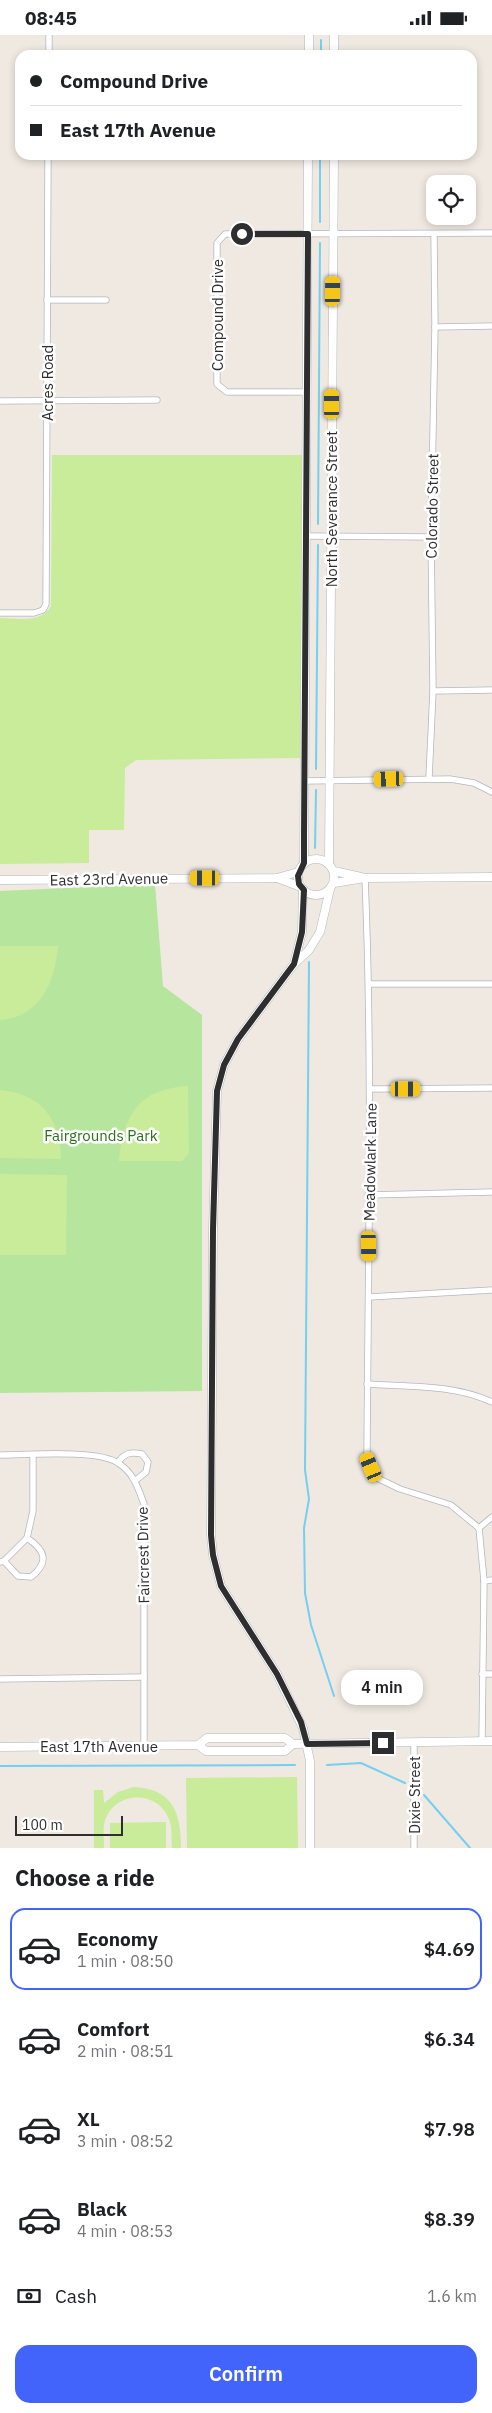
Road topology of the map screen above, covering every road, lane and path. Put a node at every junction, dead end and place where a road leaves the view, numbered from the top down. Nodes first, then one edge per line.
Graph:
1 (49, 35) edge
2 (309, 35) edge
3 (334, 35) edge
4 (49, 50) edge
5 (309, 50) edge
6 (334, 50) edge
7 (48, 160) edge
8 (308, 160) edge
9 (334, 160) edge
10 (492, 233) edge
11 (308, 234) junction
12 (333, 234) junction
13 (434, 234) junction
14 (47, 300) junction
15 (106, 300) dead end
16 (492, 326) edge
17 (435, 327) junction
18 (307, 392) junction
19 (0, 401) edge
20 (48, 401) junction
21 (157, 401) dead end
22 (306, 536) junction
23 (331, 537) junction
24 (431, 537) junction
25 (0, 613) edge
26 (492, 690) edge
27 (433, 691) junction
28 (429, 778) junction
29 (304, 781) junction
30 (329, 781) junction
31 (492, 792) edge
32 (304, 863) junction
33 (329, 863) junction
34 (334, 871) junction
35 (298, 872) junction
36 (277, 877) junction
37 (492, 877) edge
38 (365, 878) junction
39 (0, 880) edge
40 (332, 886) junction
41 (302, 889) junction
42 (294, 964) junction
43 (370, 984) junction
44 (492, 984) edge
45 (492, 1088) edge
46 (371, 1089) junction
47 (492, 1192) edge
48 (368, 1195) junction
49 (492, 1290) edge
50 (370, 1297) junction
51 (367, 1384) junction
52 (491, 1399) edge
53 (0, 1455) edge
54 (34, 1455) junction
55 (118, 1462) junction
56 (136, 1481) junction
57 (492, 1517) edge
58 (479, 1528) junction
59 (27, 1538) junction
60 (2, 1562) edge
61 (492, 1580) edge
62 (484, 1581) junction
63 (492, 1674) edge
64 (482, 1675) junction
65 (144, 1677) junction
66 (0, 1679) edge
67 (482, 1741) junction
68 (492, 1741) edge
69 (414, 1743) junction
70 (307, 1744) junction
71 (198, 1745) junction
72 (293, 1745) junction
73 (144, 1746) junction
74 (0, 1747) edge
75 (310, 1848) edge
76 (414, 1848) edge

1 - 4 street
2 - 5 street
3 - 6 street
7 - 14 street, Acres Road
8 - 11 street, North Severance Street
9 - 12 street, North Severance Street
10 - 13 street, Compound Drive
11 - 12 street, Compound Drive
11 - 18 street, North Severance Street
11 - 18 street, Compound Drive
12 - 13 street, Compound Drive
12 - 23 street, North Severance Street
13 - 17 street, Colorado Street
14 - 15 street
14 - 20 street, Acres Road
16 - 17 street
17 - 24 street, Colorado Street
18 - 22 street, North Severance Street
19 - 20 street
20 - 21 street
20 - 25 street, Acres Road
22 - 23 street
22 - 29 street, North Severance Street
23 - 24 street
23 - 30 street, North Severance Street
24 - 27 street, Colorado Street
26 - 27 street
27 - 28 street, Colorado Street
28 - 30 street
28 - 31 street
29 - 30 street
29 - 32 street, North Severance Street
30 - 33 street, North Severance Street
32 - 33 street
32 - 35 street
33 - 34 street
34 - 38 street
34 - 40 street
35 - 36 street, East 23rd Avenue
35 - 41 street
36 - 39 street, East 23rd Avenue
36 - 41 street, East 23rd Avenue
37 - 38 street
38 - 40 street
38 - 43 street, Meadowlark Lane
40 - 41 street
40 - 42 street
41 - 42 street
42 - 70 street
43 - 44 street
43 - 46 street, Meadowlark Lane
45 - 46 street
46 - 48 street, Meadowlark Lane
47 - 48 street
48 - 50 street, Meadowlark Lane
49 - 50 street
50 - 51 street, Meadowlark Lane
51 - 52 street
51 - 58 street, Meadowlark Lane
53 - 54 street
54 - 55 street
54 - 59 street
55 - 56 street, Faircrest Drive
55 - 56 street
56 - 65 street, Faircrest Drive
57 - 58 street
58 - 62 street
59 - 60 street
59 - 60 street
61 - 62 street
62 - 64 street
63 - 64 street
64 - 67 street
65 - 66 street
65 - 73 street, Faircrest Drive
67 - 68 street, East 17th Avenue
67 - 69 street, East 17th Avenue
69 - 70 street, East 17th Avenue
69 - 76 street, Dixie Street
70 - 72 street, East 17th Avenue
70 - 75 street
71 - 72 street, East 17th Avenue
71 - 72 street, East 17th Avenue
71 - 73 street, East 17th Avenue
73 - 74 street, East 17th Avenue

